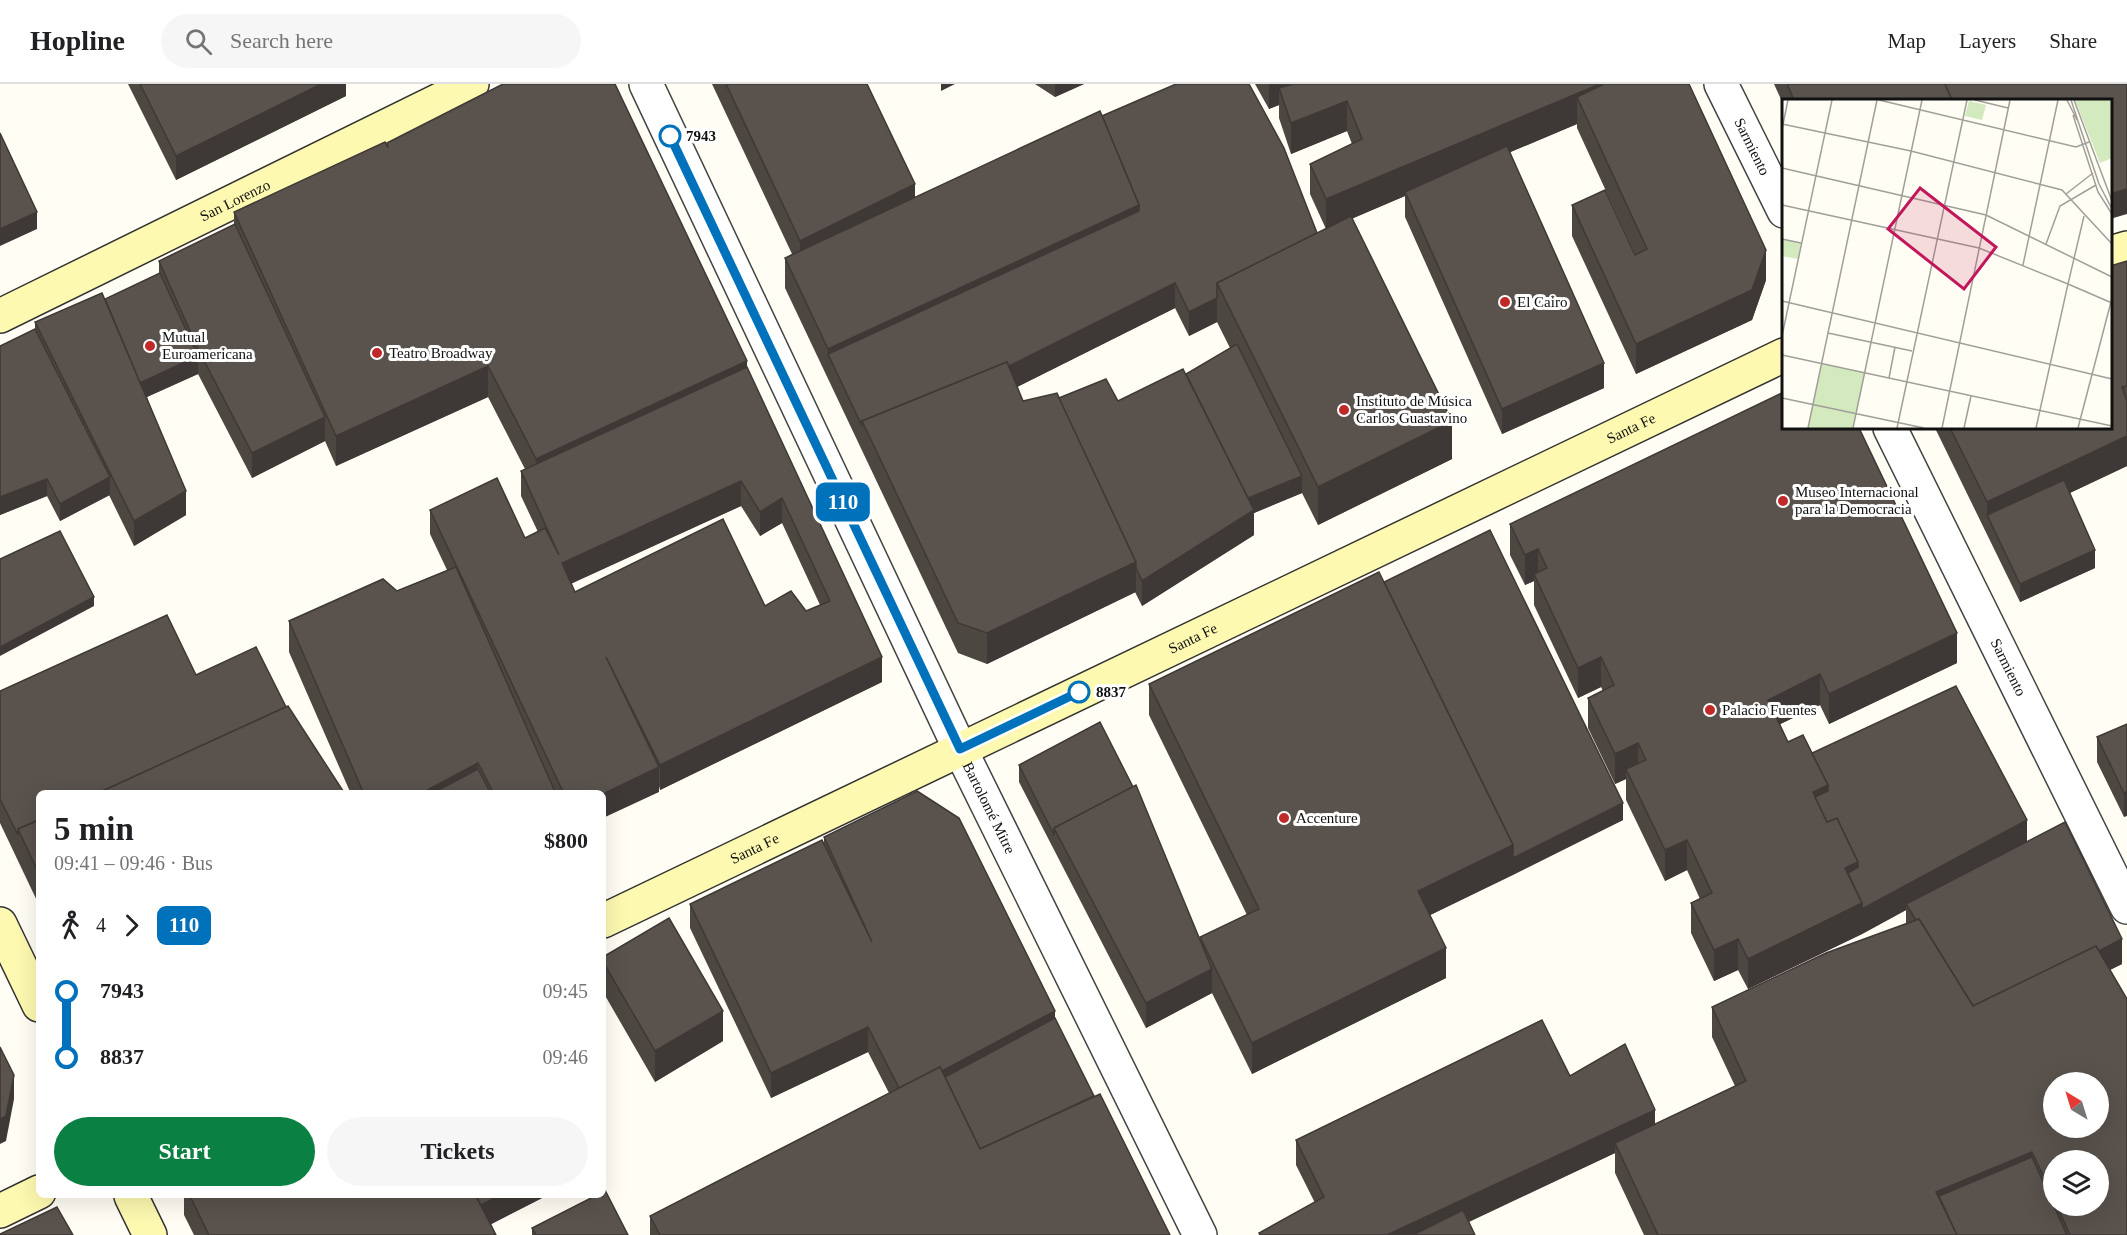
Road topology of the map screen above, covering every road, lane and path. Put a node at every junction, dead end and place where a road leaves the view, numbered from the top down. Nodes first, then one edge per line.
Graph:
1 (472, 84) edge
2 (646, 84) edge
3 (1721, 84) edge
4 (1782, 207) edge
5 (2127, 248) edge
6 (2112, 252) edge
7 (0, 316) edge
8 (1782, 356) edge
9 (1890, 429) edge
10 (960, 749) junction
11 (2127, 907) edge
12 (606, 920) edge
13 (0, 924) edge
14 (36, 999) edge
15 (36, 1193) edge
16 (132, 1198) edge
17 (0, 1211) edge
18 (150, 1235) edge
19 (1200, 1235) edge

1 - 7 main road, San Lorenzo
2 - 10 street, Bartolomé Mitre
3 - 4 street, Sarmiento
5 - 6 main road
8 - 10 main road, Santa Fe
9 - 11 street, Sarmiento
10 - 12 main road, Santa Fe
10 - 19 street, Bartolomé Mitre
13 - 14 main road
15 - 17 main road
16 - 18 main road

